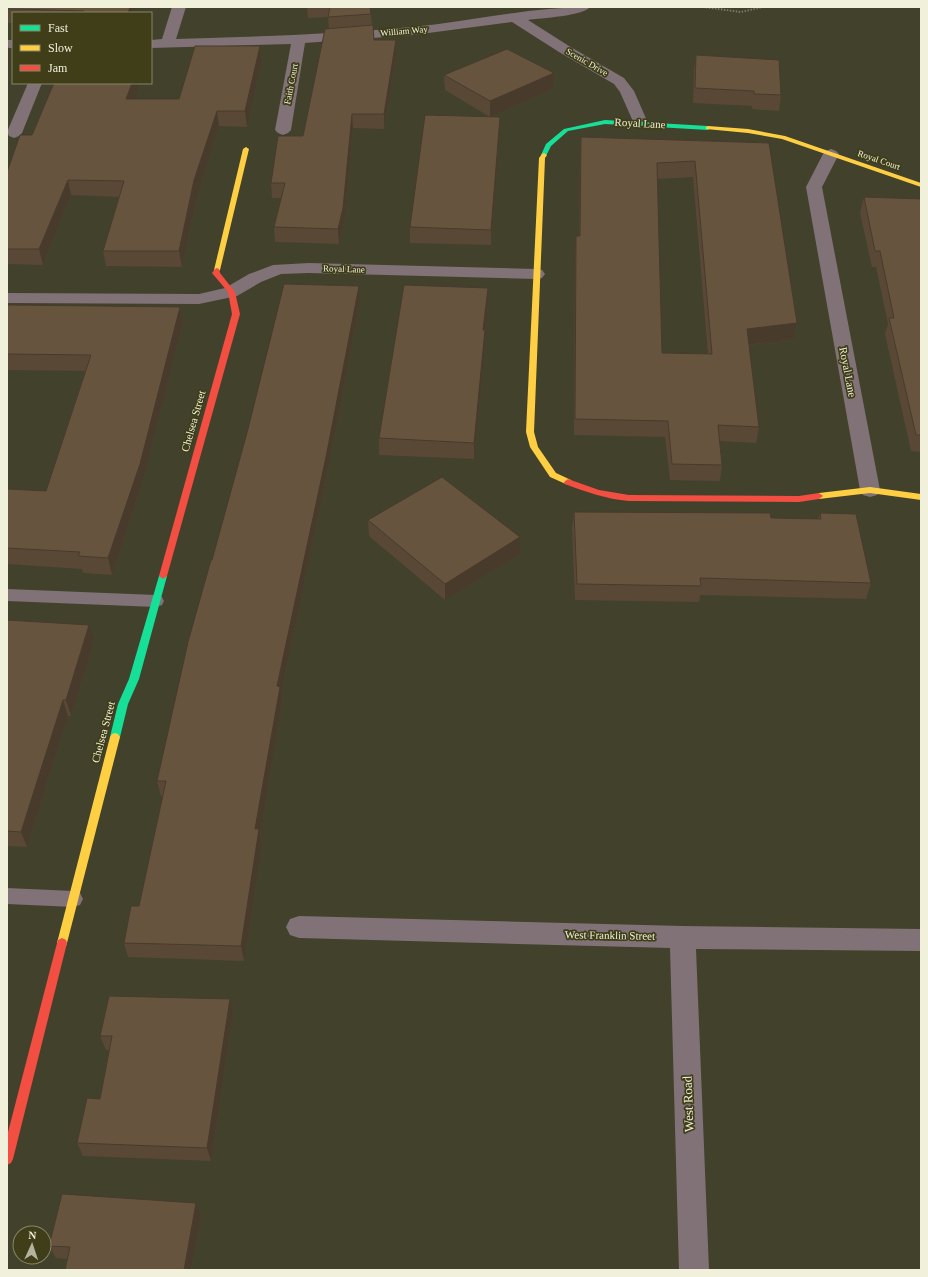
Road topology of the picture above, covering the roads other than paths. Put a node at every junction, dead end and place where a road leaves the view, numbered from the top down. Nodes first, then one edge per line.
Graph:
1 (179, 7) edge
2 (583, 7) edge
3 (516, 18) junction
4 (299, 38) junction
5 (152, 44) edge
6 (168, 44) junction
7 (35, 84) edge
8 (640, 123) junction
9 (283, 130) dead end
10 (14, 133) dead end
11 (246, 149) dead end
12 (831, 154) junction
13 (921, 184) edge
14 (536, 274) junction
15 (231, 292) junction
16 (7, 298) edge
17 (870, 490) junction
18 (921, 497) edge
19 (7, 595) edge
20 (156, 601) junction
21 (7, 896) edge
22 (73, 899) junction
23 (299, 927) dead end
24 (683, 937) junction
25 (921, 940) edge
26 (7, 1159) edge
27 (694, 1270) edge

1 - 6 street
2 - 3 street, William Way
3 - 4 street, William Way
3 - 8 street, Scenic Drive
4 - 6 street, William Way
4 - 9 street, Faith Court
5 - 6 street, William Way
7 - 10 street
8 - 12 street, Royal Lane
8 - 14 street, Royal Lane
11 - 15 street
12 - 13 street, Royal Court
12 - 17 street, Royal Lane
14 - 15 street, Royal Lane
14 - 17 street, Royal Lane
15 - 16 street, Royal Lane
15 - 20 street, Chelsea Street
17 - 18 street
19 - 20 lane
20 - 22 street, Chelsea Street
21 - 22 lane
22 - 26 street, Chelsea Street
23 - 24 street, West Franklin Street
24 - 25 street, West Franklin Street
24 - 27 street, West Road

